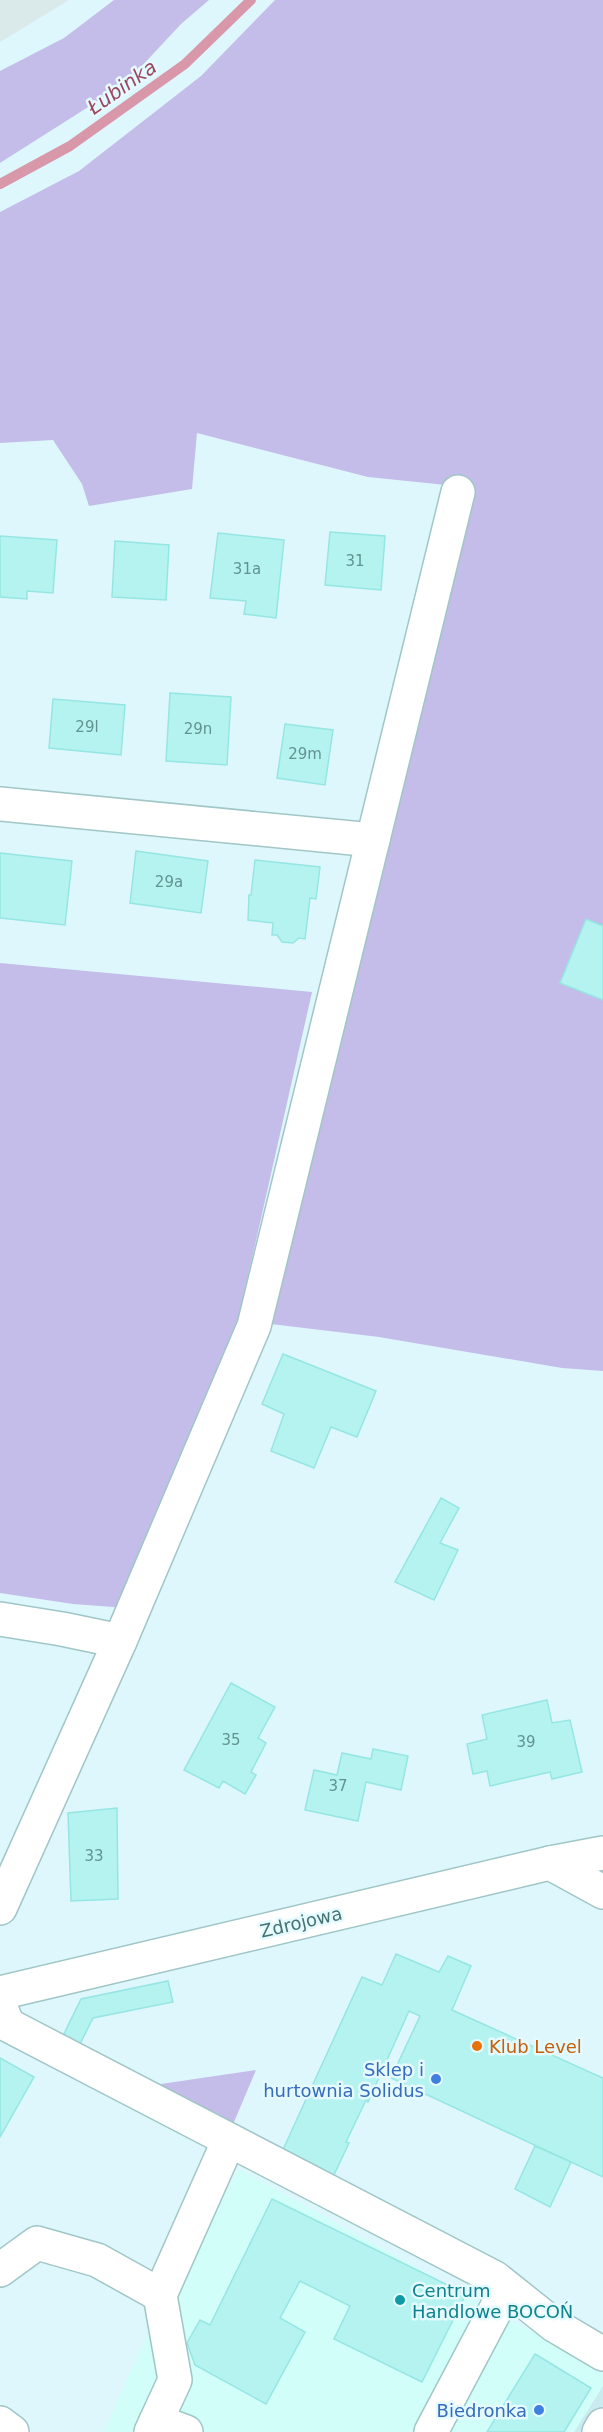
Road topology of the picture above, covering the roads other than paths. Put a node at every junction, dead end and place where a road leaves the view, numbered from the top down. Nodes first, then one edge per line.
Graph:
1 (458, 492) dead end
2 (0, 804) edge
3 (373, 840) junction
4 (0, 1619) edge
5 (120, 1641) junction
6 (603, 1853) edge
7 (550, 1863) junction
8 (603, 1892) edge
9 (0, 1908) edge
10 (0, 1994) edge
11 (0, 2006) edge
12 (229, 2140) junction
13 (0, 2270) edge
14 (507, 2288) junction
15 (160, 2295) junction
16 (603, 2354) edge
17 (0, 2423) edge
18 (603, 2425) edge
19 (153, 2427) edge
20 (12, 2432) edge
21 (186, 2432) edge
22 (431, 2432) edge
23 (599, 2432) edge

1 - 3 street
2 - 3 street
3 - 5 street
4 - 5 street
5 - 9 street
6 - 7 street, Zdrojowa
7 - 8 street
7 - 10 street, Zdrojowa
11 - 12 street
12 - 14 street
12 - 15 street
13 - 15 street
14 - 16 street
14 - 22 street
15 - 19 street
17 - 20 street
18 - 23 street
19 - 21 street

